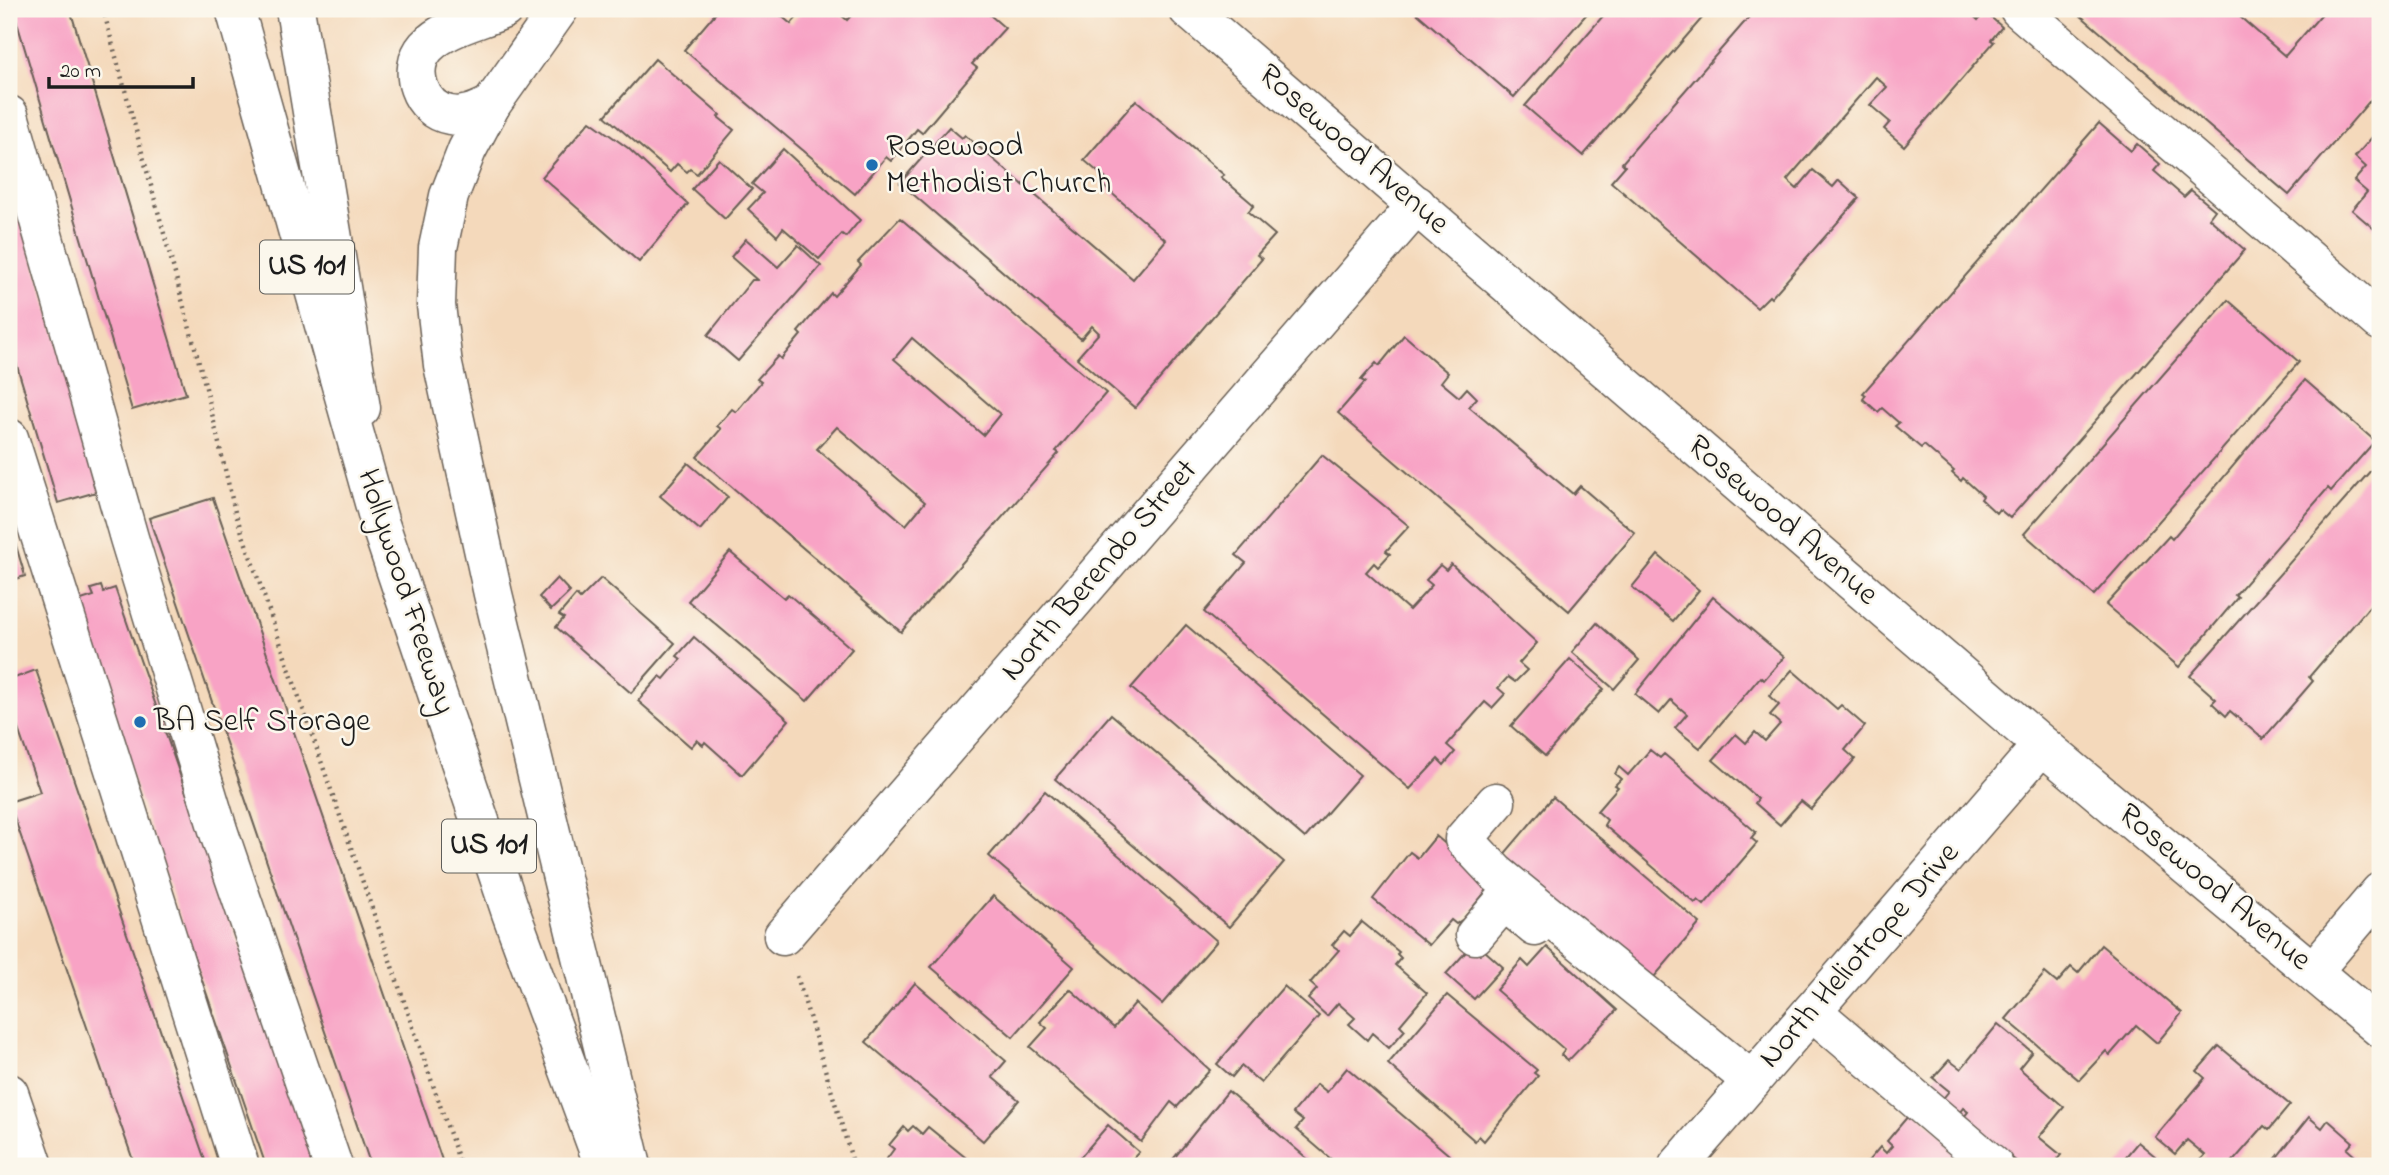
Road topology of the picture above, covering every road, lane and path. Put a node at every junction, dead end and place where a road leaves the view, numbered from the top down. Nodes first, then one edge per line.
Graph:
1 (103, 9) edge
2 (235, 9) edge
3 (295, 9) edge
4 (504, 9) edge
5 (559, 9) edge
6 (1188, 9) edge
7 (2019, 9) edge
8 (491, 105) junction
9 (9, 115) edge
10 (1417, 205) junction
11 (2380, 321) edge
12 (9, 438) edge
13 (380, 524) junction
14 (2042, 746) junction
15 (1496, 802) dead end
16 (2380, 892) edge
17 (1475, 935) dead end
18 (783, 936) joint
19 (2314, 970) junction
20 (1812, 1011) junction
21 (2380, 1028) edge
22 (1744, 1090) junction
23 (9, 1093) edge
24 (34, 1166) edge
25 (240, 1166) edge
26 (333, 1166) edge
27 (461, 1166) edge
28 (604, 1166) edge
29 (632, 1166) edge
30 (854, 1166) edge
31 (1678, 1166) edge
32 (1994, 1166) edge

1 - 27 path
2 - 13 main road, Hollywood Freeway / US 101
3 - 13 main road
4 - 8 main road
5 - 8 main road
6 - 10 main road, Rosewood Avenue
7 - 11 main road
8 - 29 main road
9 - 26 main road
10 - 14 main road, Rosewood Avenue
10 - 18 main road, North Berendo Street
12 - 25 main road
13 - 28 main road, Hollywood Freeway / US 101
14 - 19 main road, Rosewood Avenue
14 - 20 main road, North Heliotrope Drive
15 - 22 main road
16 - 19 main road
17 - 22 main road
18 - 30 path
19 - 21 main road, Rosewood Avenue
20 - 22 main road, North Heliotrope Drive
20 - 32 main road
22 - 31 main road, North Heliotrope Drive
23 - 24 main road

